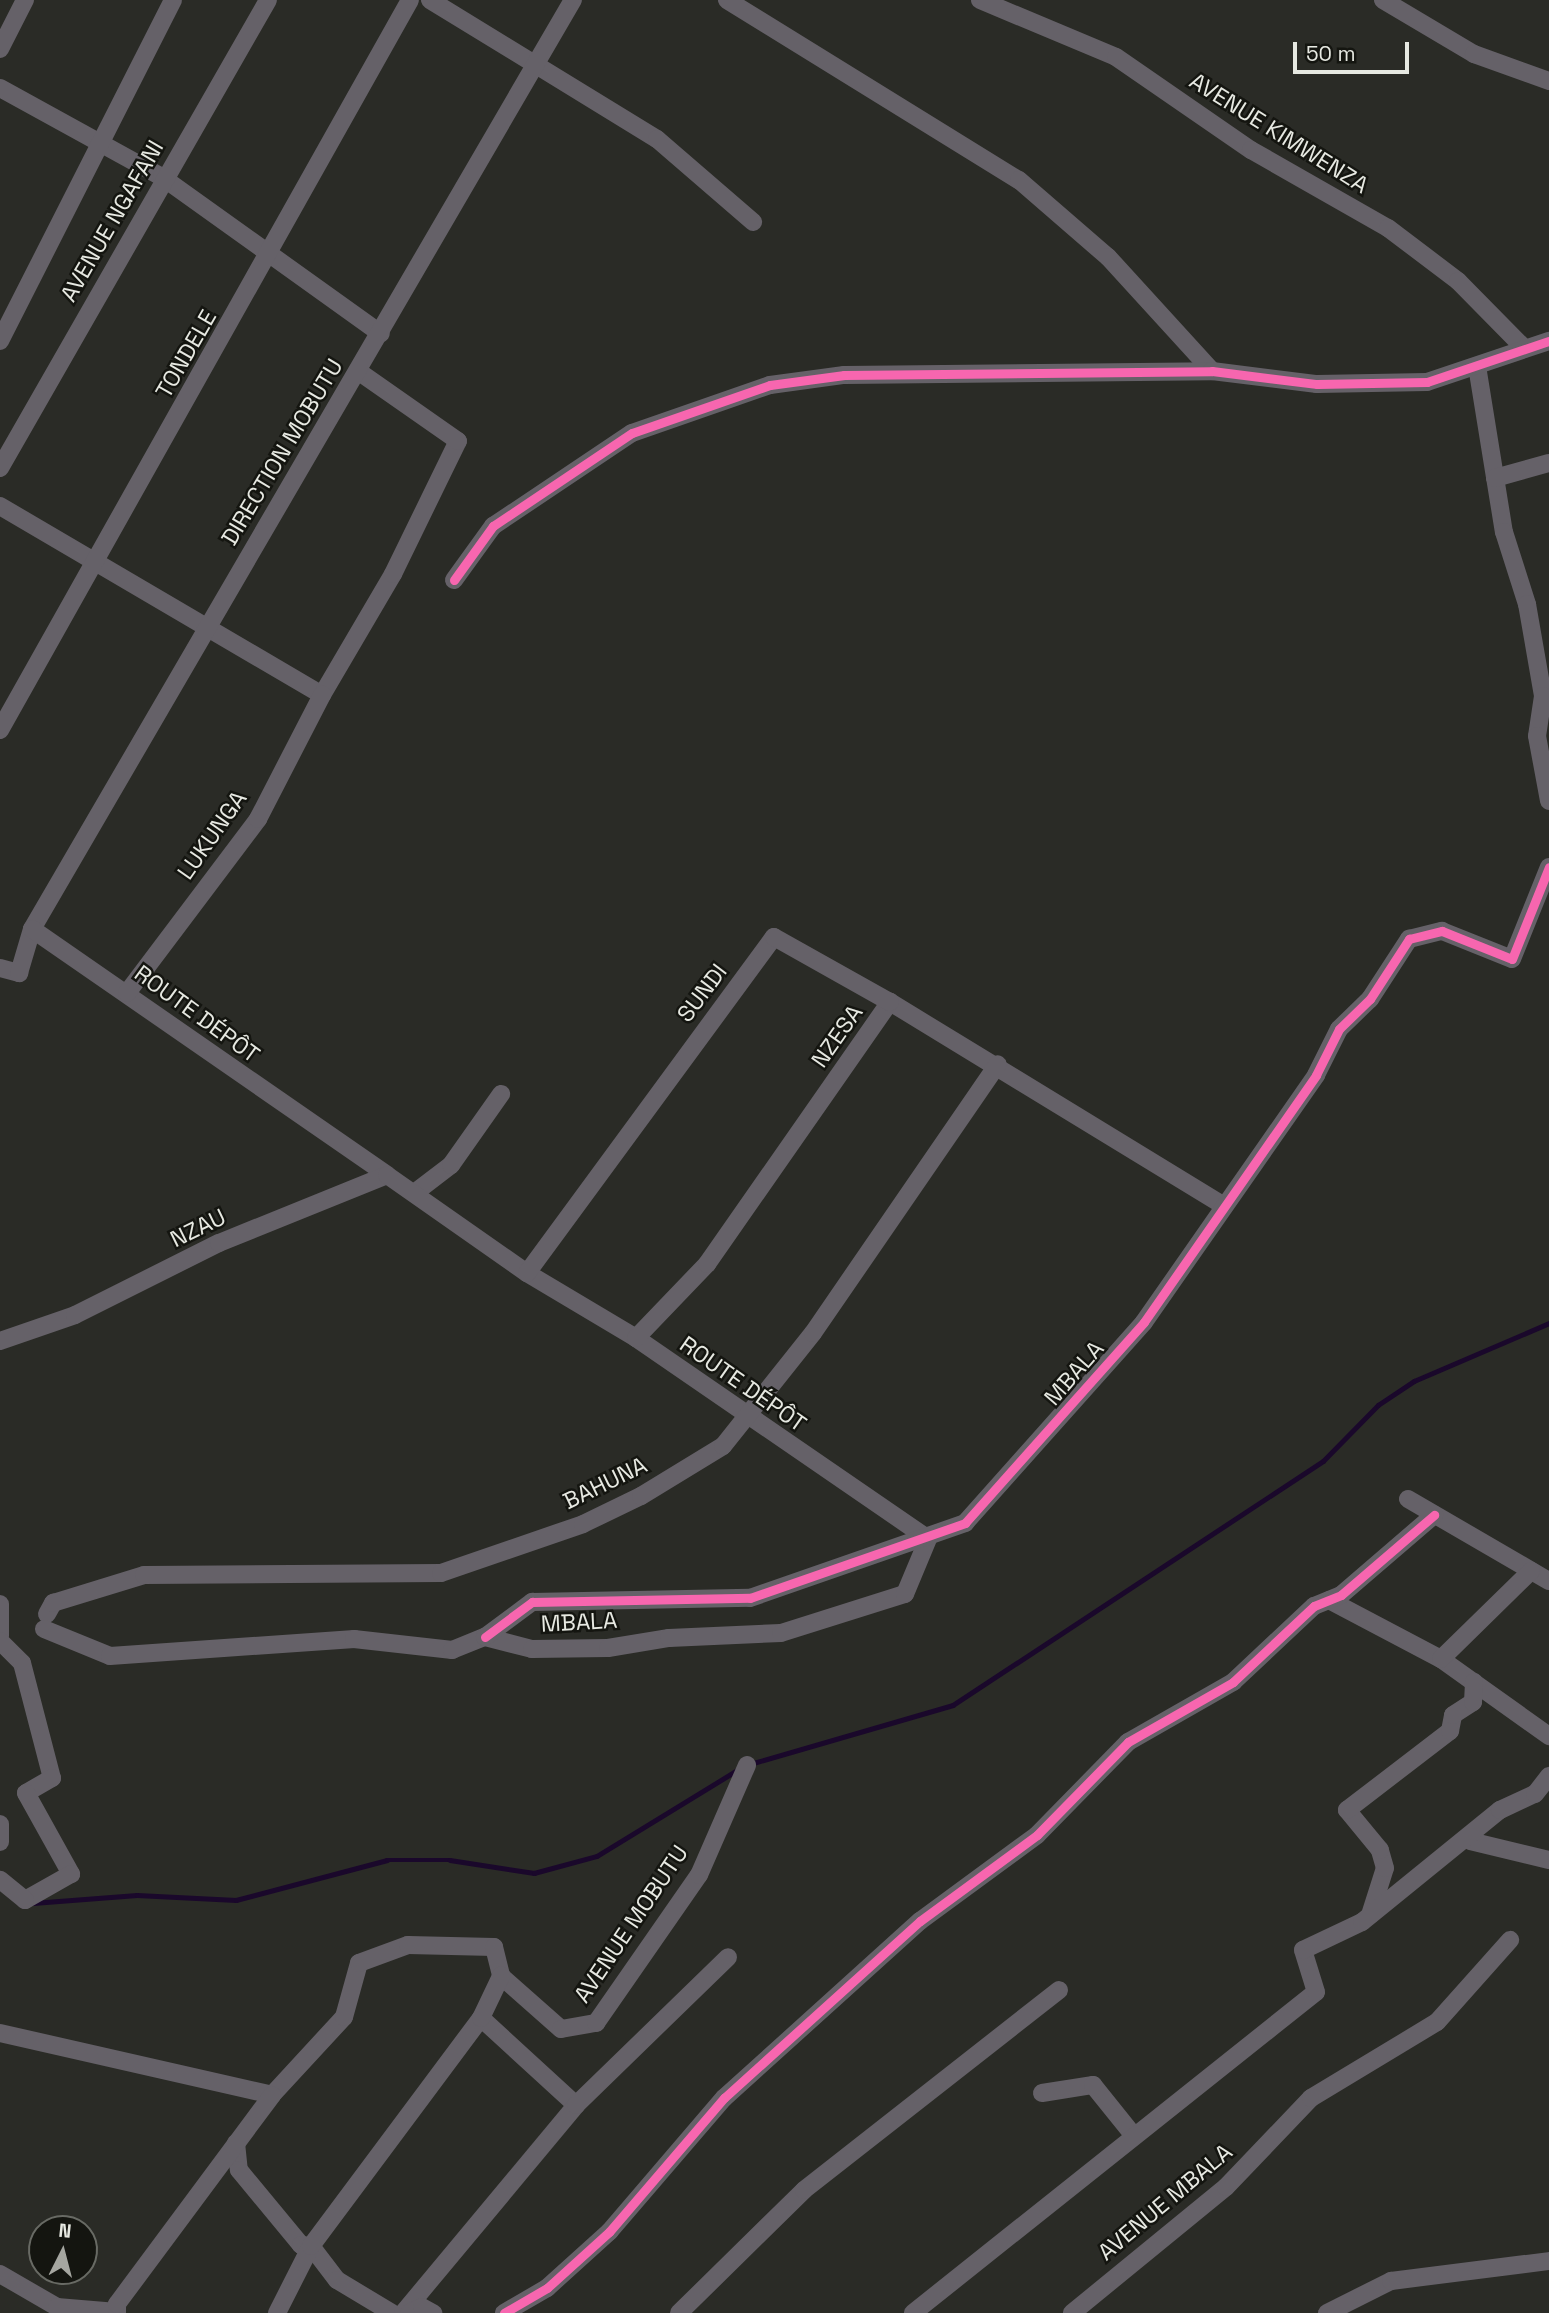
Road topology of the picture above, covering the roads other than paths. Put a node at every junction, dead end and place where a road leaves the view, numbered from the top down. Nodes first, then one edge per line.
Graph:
1 (25, 0) edge
2 (173, 0) edge
3 (268, 0) edge
4 (410, 0) edge
5 (430, 0) edge
6 (573, 0) edge
7 (727, 0) edge
8 (980, 0) edge
9 (1383, 0) edge
10 (0, 48) edge
11 (537, 63) junction
12 (1549, 81) edge
13 (0, 88) edge
14 (102, 139) junction
15 (162, 177) junction
16 (753, 222) dead end
17 (271, 255) junction
18 (381, 334) junction
19 (0, 341) edge
20 (1549, 341) edge
21 (1525, 349) junction
22 (1477, 366) junction
23 (358, 371) junction
24 (1212, 371) junction
25 (1549, 463) edge
26 (0, 468) edge
27 (1495, 478) junction
28 (0, 506) edge
29 (95, 561) junction
30 (454, 580) dead end
31 (208, 628) junction
32 (322, 695) junction
33 (0, 730) edge
34 (1549, 801) edge
35 (1549, 867) edge
36 (32, 929) junction
37 (0, 968) edge
38 (127, 993) junction
39 (890, 1002) junction
40 (998, 1064) junction
41 (501, 1094) dead end
42 (387, 1175) junction
43 (417, 1191) junction
44 (1223, 1205) junction
45 (527, 1273) junction
46 (636, 1338) junction
47 (0, 1342) edge
48 (745, 1417) junction
49 (1408, 1499) dead end
50 (1434, 1515) junction
51 (928, 1539) junction
52 (1531, 1571) junction
53 (1549, 1581) edge
54 (1329, 1600) junction
55 (0, 1604) edge
56 (0, 1636) edge
57 (485, 1637) junction
58 (0, 1641) edge
59 (1441, 1658) junction
60 (1474, 1682) junction
61 (1549, 1736) edge
62 (747, 1765) dead end
63 (1549, 1776) edge
64 (0, 1824) edge
65 (1470, 1841) junction
66 (0, 1842) edge
67 (1549, 1860) edge
68 (0, 1880) edge
69 (1370, 1915) junction
70 (1510, 1940) dead end
71 (728, 1957) dead end
72 (500, 1976) junction
73 (1059, 1990) dead end
74 (481, 2018) junction
75 (0, 2033) edge
76 (1042, 2093) dead end
77 (272, 2095) junction
78 (576, 2105) junction
79 (1134, 2136) junction
80 (236, 2143) junction
81 (312, 2246) junction
82 (1549, 2261) edge
83 (0, 2274) edge
84 (685, 2311) edge
85 (118, 2312) edge
86 (277, 2313) edge
87 (392, 2313) edge
88 (403, 2313) edge
89 (409, 2313) edge
90 (433, 2313) edge
91 (504, 2313) edge
92 (914, 2313) edge
93 (1072, 2313) edge
94 (1327, 2313) edge

1 - 10 street
2 - 14 street
3 - 15 street, AVENUE NGAFANI
4 - 17 street, TONDELE
5 - 11 street
6 - 11 street, DIRECTION MOBUTU
7 - 24 street
8 - 21 street, AVENUE KIMWENZA
9 - 12 street
11 - 16 street
11 - 18 street, DIRECTION MOBUTU
13 - 14 street
14 - 15 street
14 - 19 street
15 - 17 street
15 - 26 street, AVENUE NGAFANI
17 - 18 street
17 - 29 street, TONDELE
18 - 23 street, DIRECTION MOBUTU
20 - 21 street
21 - 22 street
22 - 24 street
22 - 27 street
23 - 31 street, DIRECTION MOBUTU
23 - 32 street, LUKUNGA
24 - 30 street
25 - 27 street
27 - 34 street
28 - 29 street
29 - 31 street
29 - 33 street, TONDELE
31 - 32 street
31 - 36 street, DIRECTION MOBUTU
32 - 38 street, LUKUNGA
35 - 44 street, MBALA
36 - 37 street
36 - 38 street, ROUTE DÉPÔT
38 - 42 street, ROUTE DÉPÔT
39 - 40 street, NZESA
39 - 45 street, SUNDI
39 - 46 street, NZESA
40 - 44 street, NZESA
40 - 48 street, BAHUNA
41 - 43 street
42 - 43 street
42 - 47 street, NZAU
43 - 45 street
44 - 51 street, MBALA
45 - 46 street, ROUTE DÉPÔT
46 - 48 street, ROUTE DÉPÔT
48 - 51 street, ROUTE DÉPÔT
48 - 57 street, BAHUNA
49 - 50 street
50 - 52 street
50 - 54 street
51 - 57 street
51 - 57 street, MBALA
52 - 53 street
52 - 59 street
54 - 59 street
54 - 91 street
55 - 56 street
58 - 68 street
59 - 60 street
60 - 61 street
60 - 69 street
62 - 72 street, AVENUE MOBUTU
63 - 65 street
64 - 66 street
65 - 67 street
65 - 69 street
69 - 79 street
70 - 93 street, AVENUE MBALA
71 - 78 street
72 - 74 street
72 - 77 street, AVENUE MOBUTU
73 - 84 street
74 - 78 street
74 - 81 street
75 - 77 street
76 - 79 street
77 - 80 street
78 - 88 street
79 - 92 street
80 - 81 street
80 - 85 street
81 - 86 street
81 - 87 street
82 - 94 street
83 - 85 street
89 - 90 street

